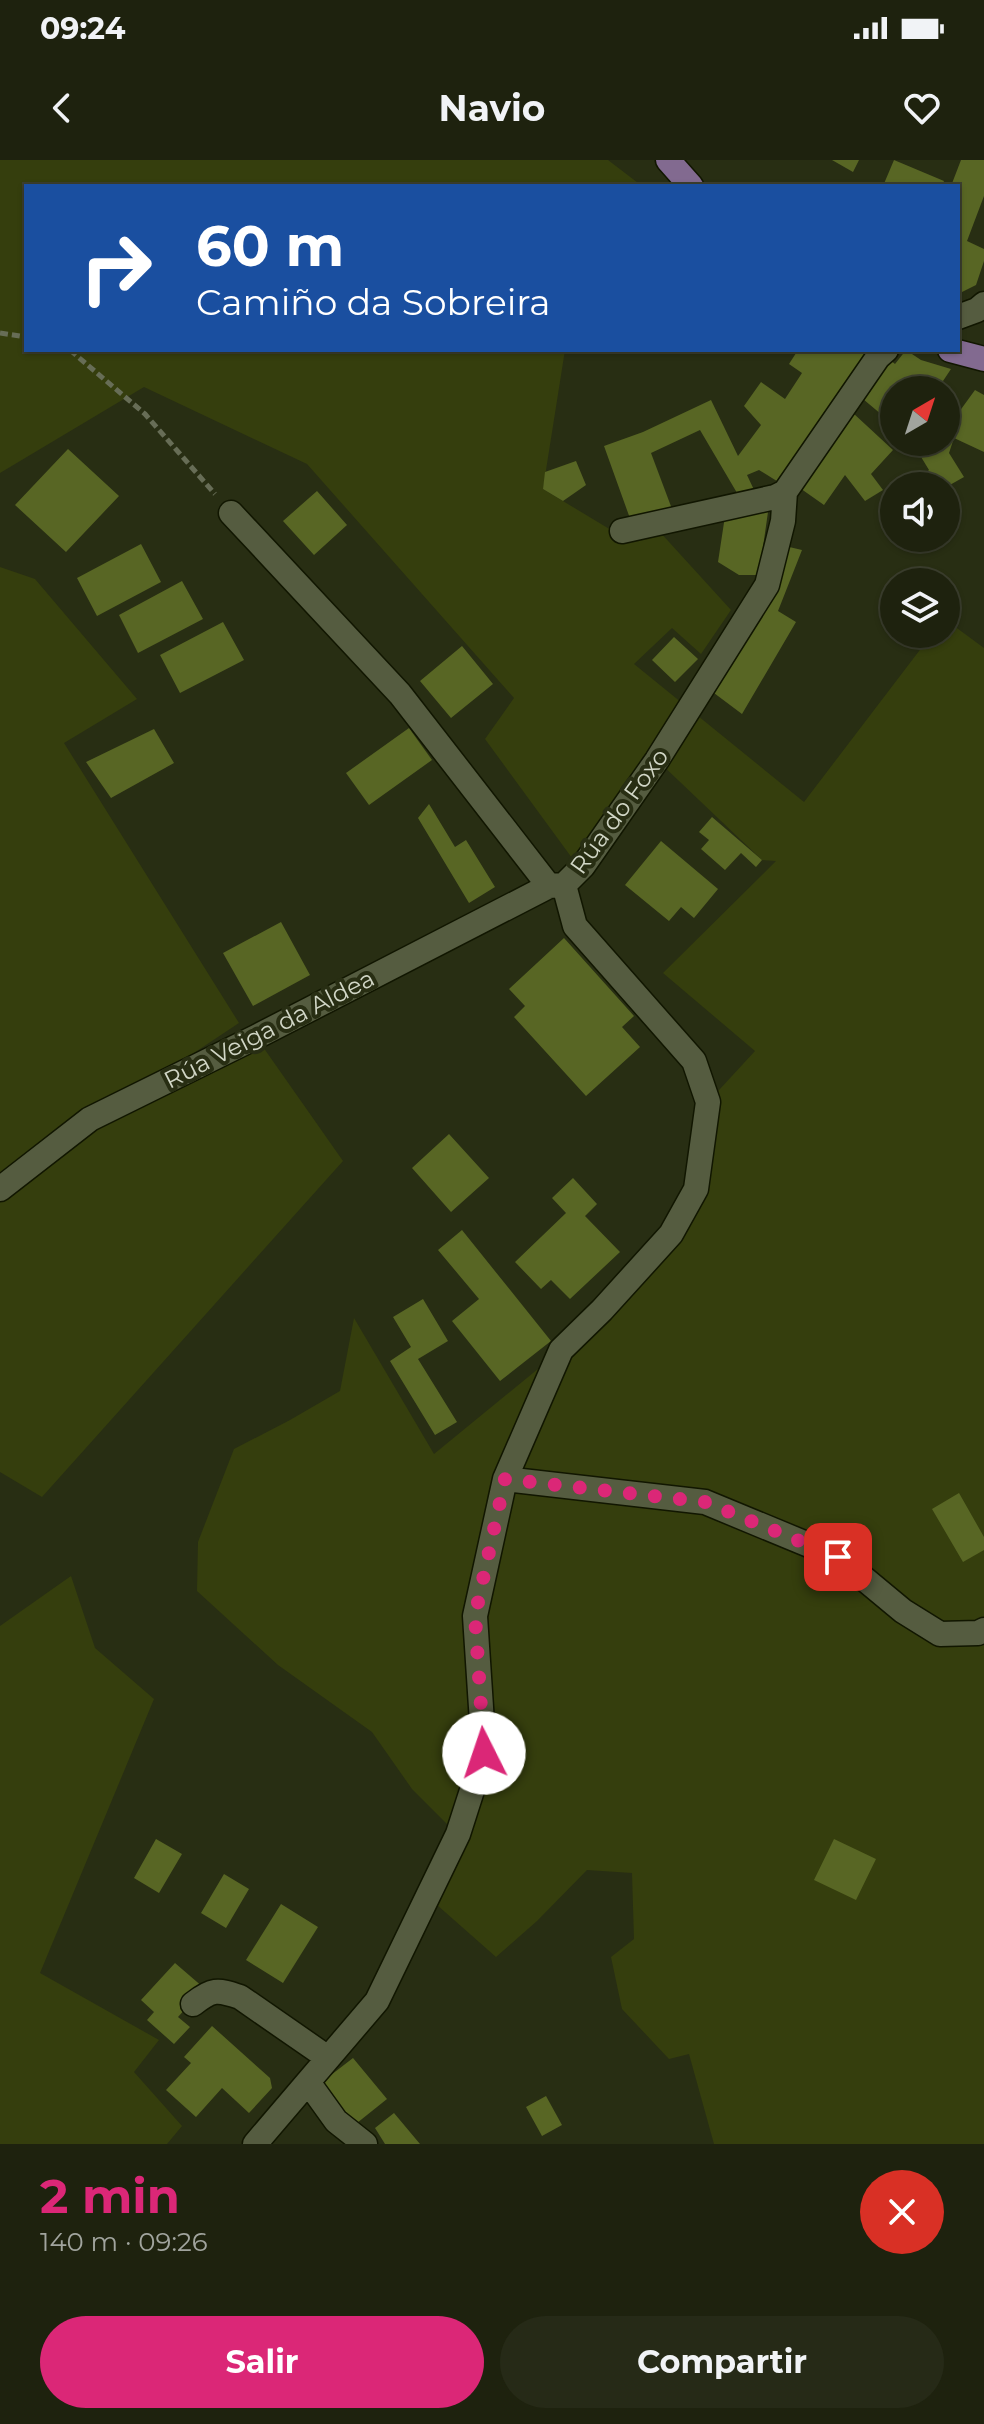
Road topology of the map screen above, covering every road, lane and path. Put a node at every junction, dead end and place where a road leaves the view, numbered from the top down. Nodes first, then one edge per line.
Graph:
1 (668, 160) edge
2 (689, 184) edge
3 (984, 304) edge
4 (960, 316) edge
5 (0, 333) edge
6 (24, 337) edge
7 (72, 352) edge
8 (884, 352) edge
9 (958, 352) edge
10 (984, 359) edge
11 (785, 492) junction
12 (231, 513) joint
13 (622, 531) dead end
14 (557, 886) junction
15 (0, 1189) edge
16 (505, 1479) junction
17 (984, 1630) edge
18 (193, 2004) dead end
19 (328, 2058) junction
20 (308, 2082) junction
21 (255, 2144) edge
22 (365, 2144) edge

1 - 2 main road
3 - 4 street
5 - 6 path
7 - 12 path
8 - 11 street, Rúa do Foxo
9 - 10 main road
11 - 13 street
11 - 14 street, Rúa do Foxo
12 - 14 street
14 - 15 street, Rúa Veiga da Aldea
14 - 16 street, Rúa do Foxo
16 - 17 street
16 - 19 street, Rúa do Foxo
18 - 19 street
19 - 20 street, Rúa do Foxo
20 - 21 street, Rúa do Foxo
20 - 22 street

